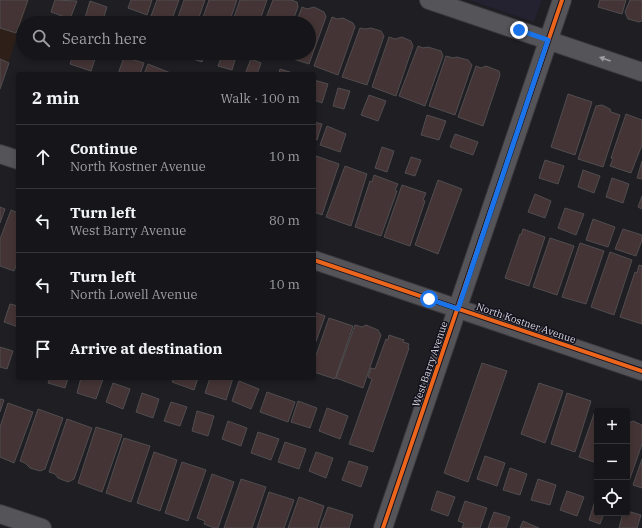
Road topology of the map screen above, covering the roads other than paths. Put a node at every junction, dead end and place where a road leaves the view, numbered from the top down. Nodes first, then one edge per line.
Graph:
1 (429, 0) edge
2 (562, 0) edge
3 (548, 40) junction
4 (642, 72) edge
5 (0, 154) edge
6 (16, 159) edge
7 (316, 261) edge
8 (458, 309) junction
9 (642, 371) edge
10 (0, 514) edge
11 (42, 528) edge
12 (383, 528) edge

1 - 3 street
2 - 3 street, West Barry Avenue
4 -> 3 street
3 - 8 street, West Barry Avenue
5 - 6 street
7 - 8 street, North Kostner Avenue
8 - 9 street, North Kostner Avenue
8 - 12 street, West Barry Avenue
10 - 11 street

